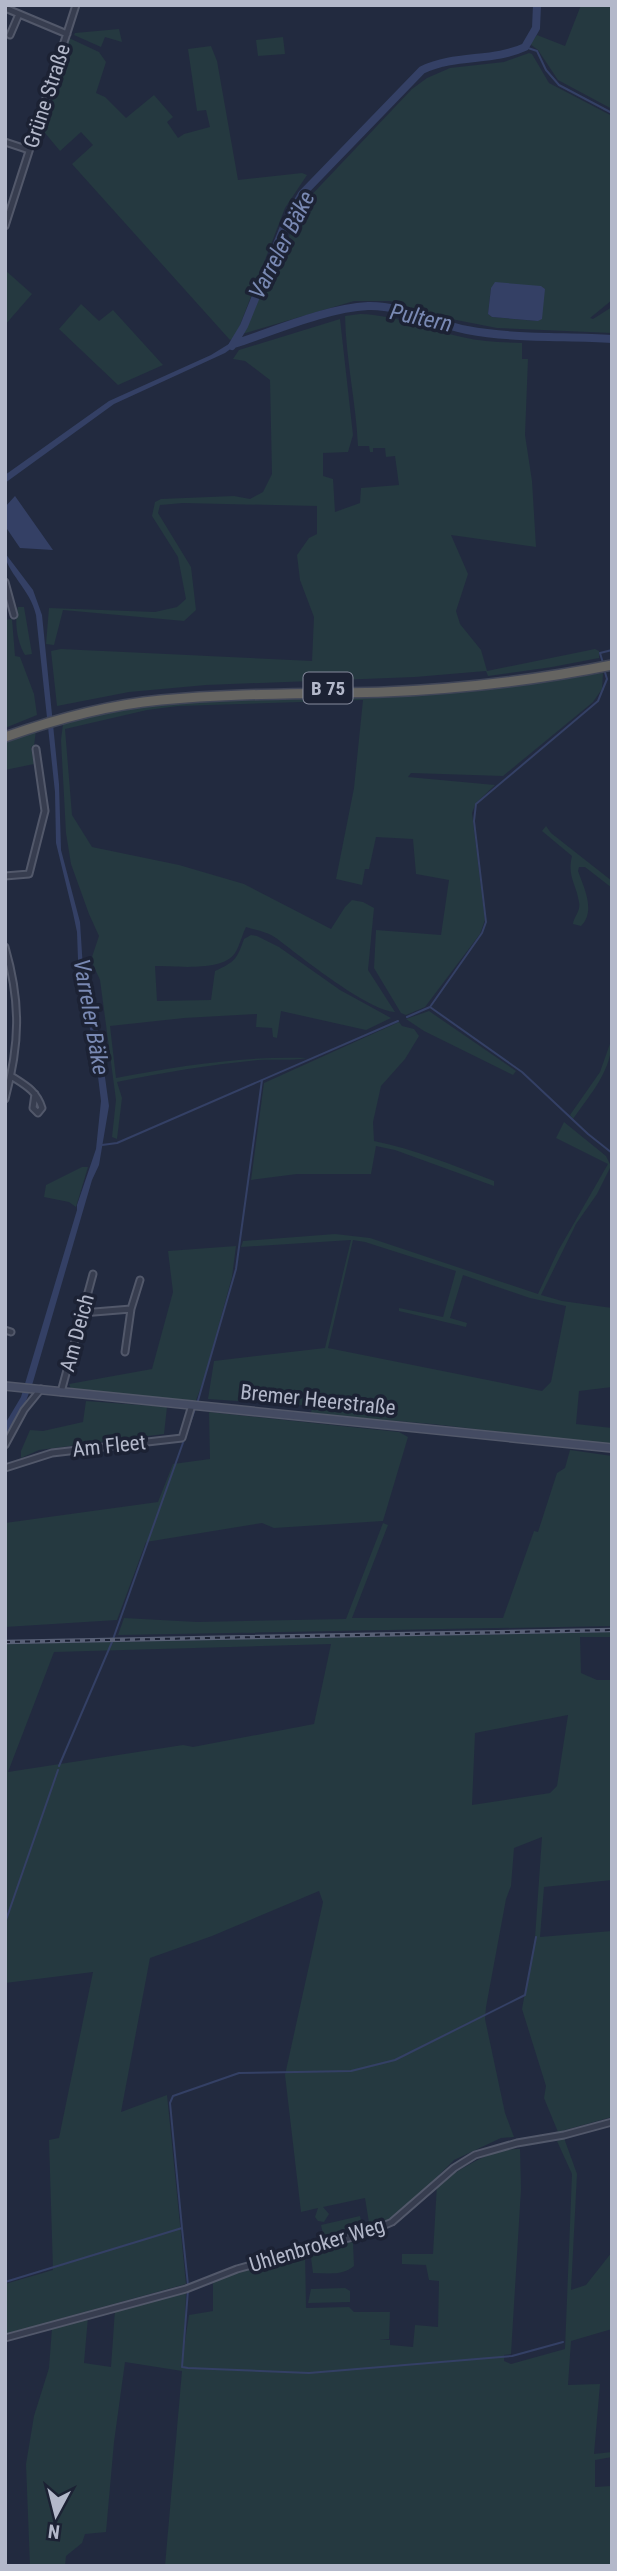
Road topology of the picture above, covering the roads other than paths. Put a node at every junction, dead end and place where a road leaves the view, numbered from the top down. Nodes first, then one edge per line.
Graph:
1 (76, 5) edge
2 (5, 8) edge
3 (19, 14) junction
4 (67, 34) junction
5 (10, 35) dead end
6 (5, 142) edge
7 (29, 150) junction
8 (5, 226) edge
9 (5, 582) edge
10 (14, 615) dead end
11 (611, 663) edge
12 (41, 722) junction
13 (5, 731) edge
14 (5, 737) edge
15 (36, 749) dead end
16 (5, 876) edge
17 (5, 947) edge
18 (5, 1054) edge
19 (15, 1058) junction
20 (11, 1076) junction
21 (35, 1094) dead end
22 (5, 1099) edge
23 (93, 1274) dead end
24 (140, 1280) dead end
25 (131, 1309) junction
26 (82, 1313) junction
27 (125, 1352) dead end
28 (5, 1386) edge
29 (41, 1389) junction
30 (61, 1392) junction
31 (195, 1405) junction
32 (5, 1445) edge
33 (612, 1448) edge
34 (5, 1468) edge
35 (612, 2122) edge
36 (5, 2338) edge

1 - 4 street, Grüne Straße
2 - 3 street
3 - 4 street
3 - 5 street
4 - 7 street, Grüne Straße
6 - 7 street
7 - 8 street, Grüne Straße
9 - 10 street
11 - 12 highway, B 75
12 - 13 highway, B 75
12 - 14 highway, B 75
15 - 16 street
17 - 19 street
18 - 19 street
19 - 20 street
20 - 21 street
20 - 22 street
23 - 26 street, Am Deich
24 - 25 street
25 - 26 street
25 - 27 street
26 - 30 street, Am Deich
28 - 29 main road, Bremer Heerstraße
29 - 30 main road, Bremer Heerstraße
29 - 32 street
30 - 31 main road, Bremer Heerstraße
31 - 33 main road, Bremer Heerstraße
31 - 34 street, Am Fleet
35 - 36 street, Uhlenbroker Weg

